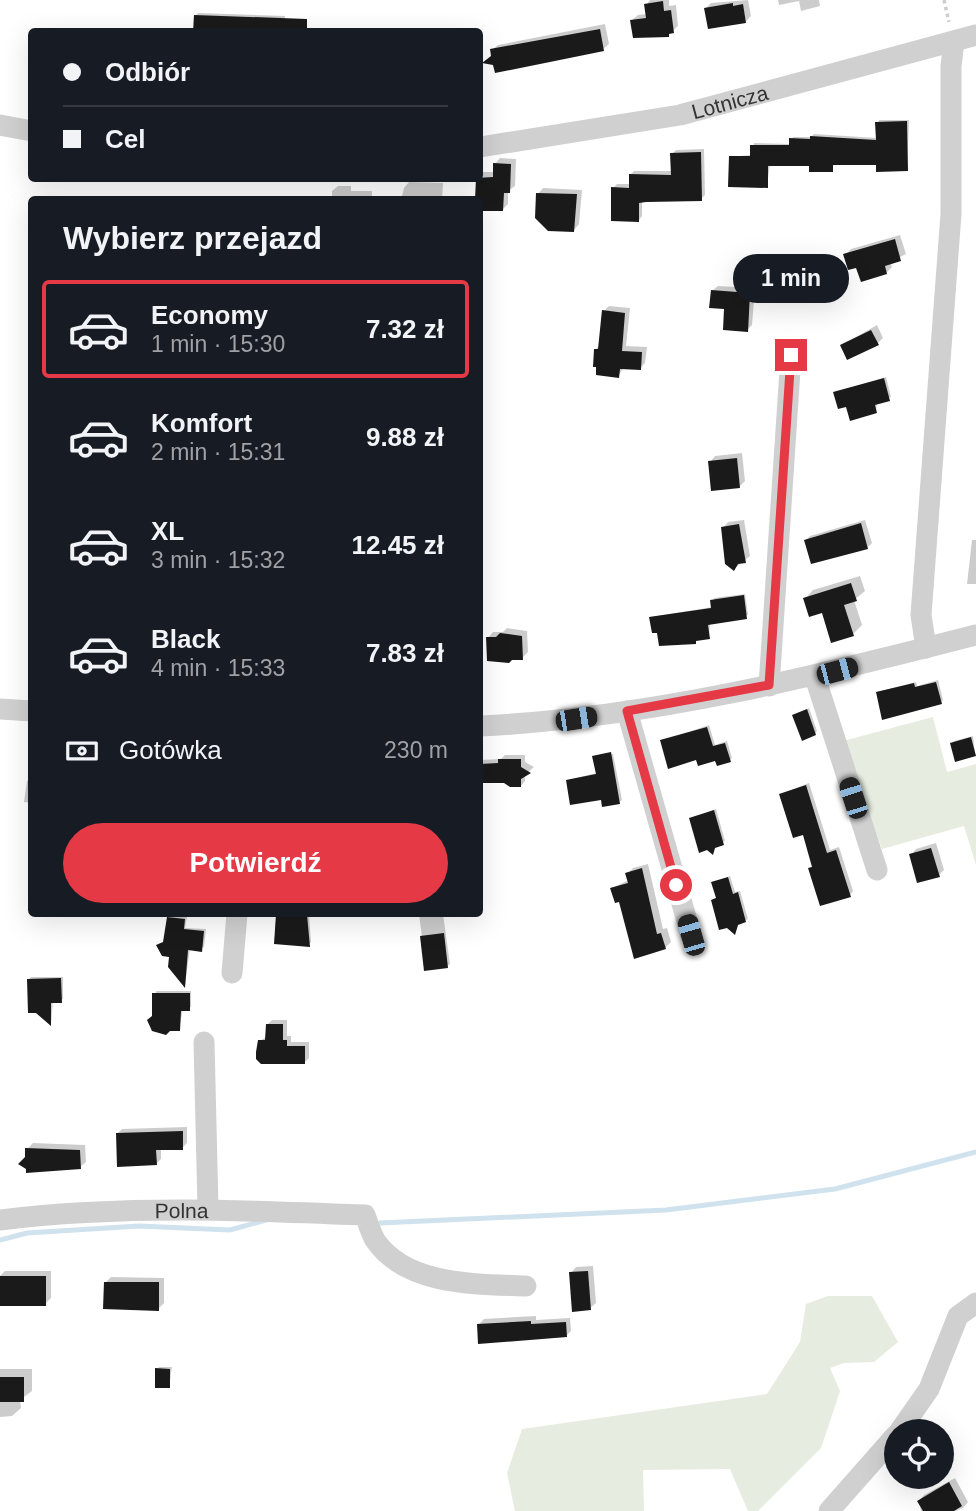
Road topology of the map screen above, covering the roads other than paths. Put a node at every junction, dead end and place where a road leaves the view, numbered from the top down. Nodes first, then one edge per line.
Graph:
1 (976, 35) edge
2 (954, 41) junction
3 (0, 125) edge
4 (28, 130) edge
5 (483, 147) edge
6 (791, 355) dead end
7 (976, 635) edge
8 (926, 648) junction
9 (815, 677) junction
10 (769, 685) junction
11 (0, 709) edge
12 (28, 710) edge
13 (627, 711) junction
14 (483, 726) edge
15 (877, 870) dead end
16 (237, 917) edge
17 (691, 935) dead end
18 (232, 973) dead end
19 (204, 1042) dead end
20 (208, 1208) junction
21 (0, 1220) edge
22 (526, 1286) dead end
23 (976, 1303) edge
24 (907, 1419) edge
25 (884, 1448) edge
26 (829, 1511) edge

1 - 2 street, Lotnicza
2 - 5 street, Lotnicza
2 - 8 street
3 - 4 street
6 - 10 street
7 - 8 street
8 - 9 street
9 - 10 street
9 - 15 street
10 - 13 street
11 - 12 street
13 - 14 street
13 - 17 street
16 - 18 street
19 - 20 street
20 - 21 street, Polna
20 - 22 street, Polna
23 - 24 street
25 - 26 street

